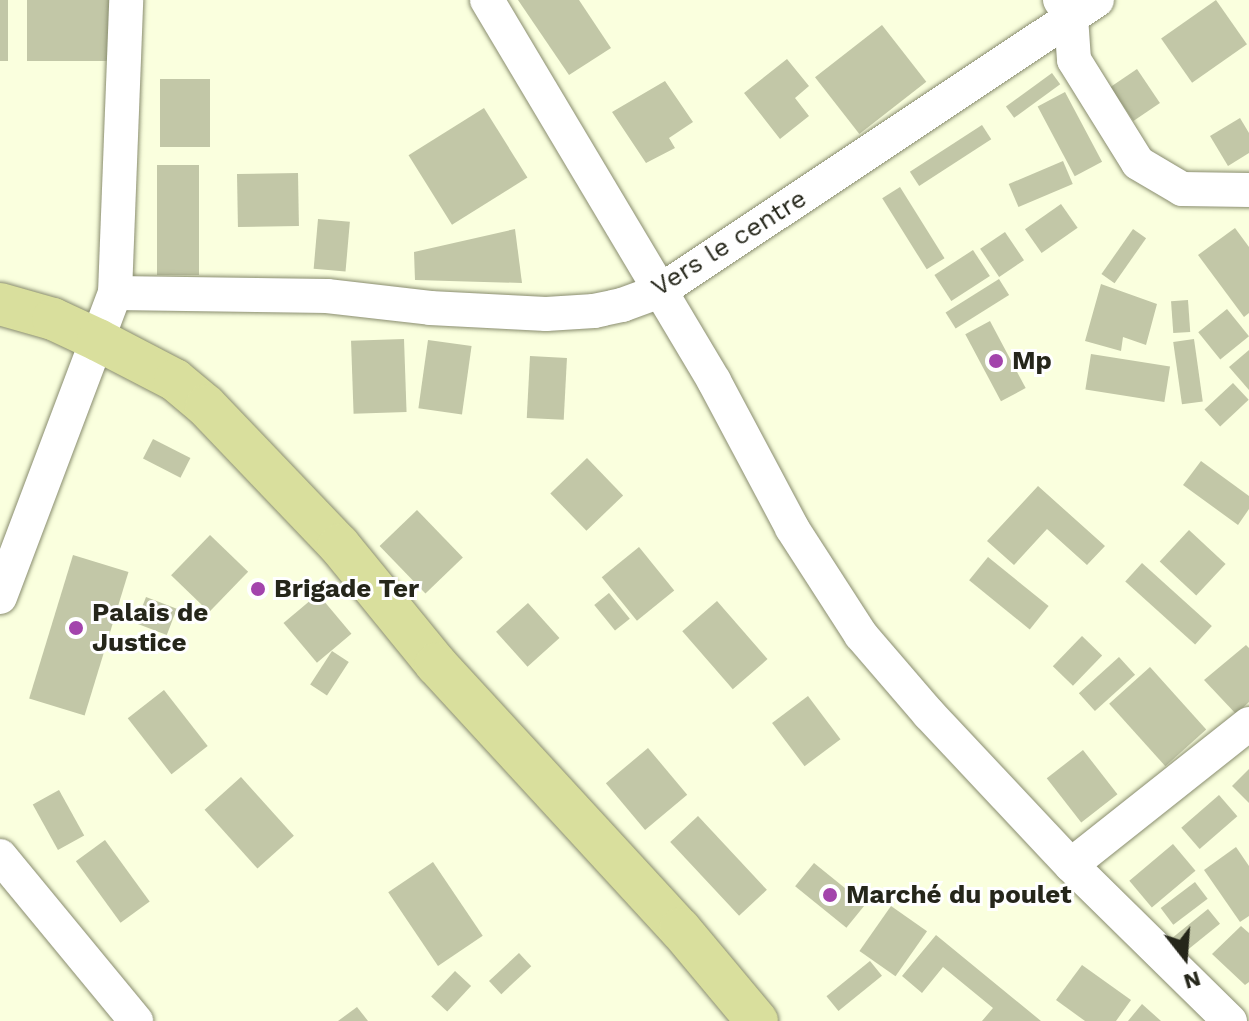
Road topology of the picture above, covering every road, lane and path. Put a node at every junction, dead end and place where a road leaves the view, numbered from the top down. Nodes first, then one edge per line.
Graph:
1 (126, 0) edge
2 (487, 0) edge
3 (1076, 6) edge
4 (1249, 190) edge
5 (660, 291) junction
6 (115, 293) junction
7 (0, 304) edge
8 (98, 340) junction
9 (0, 597) edge
10 (1249, 724) edge
11 (0, 856) edge
12 (1071, 865) junction
13 (1235, 1013) edge
14 (136, 1021) edge
15 (757, 1021) edge

1 - 6 street
2 - 5 street
3 - 4 street
3 - 5 street, Vers le centre
5 - 6 street, Vers le centre
5 - 12 street
6 - 8 street
7 - 8 main road
8 - 9 street
8 - 15 main road
10 - 12 street
11 - 14 street
12 - 13 street

